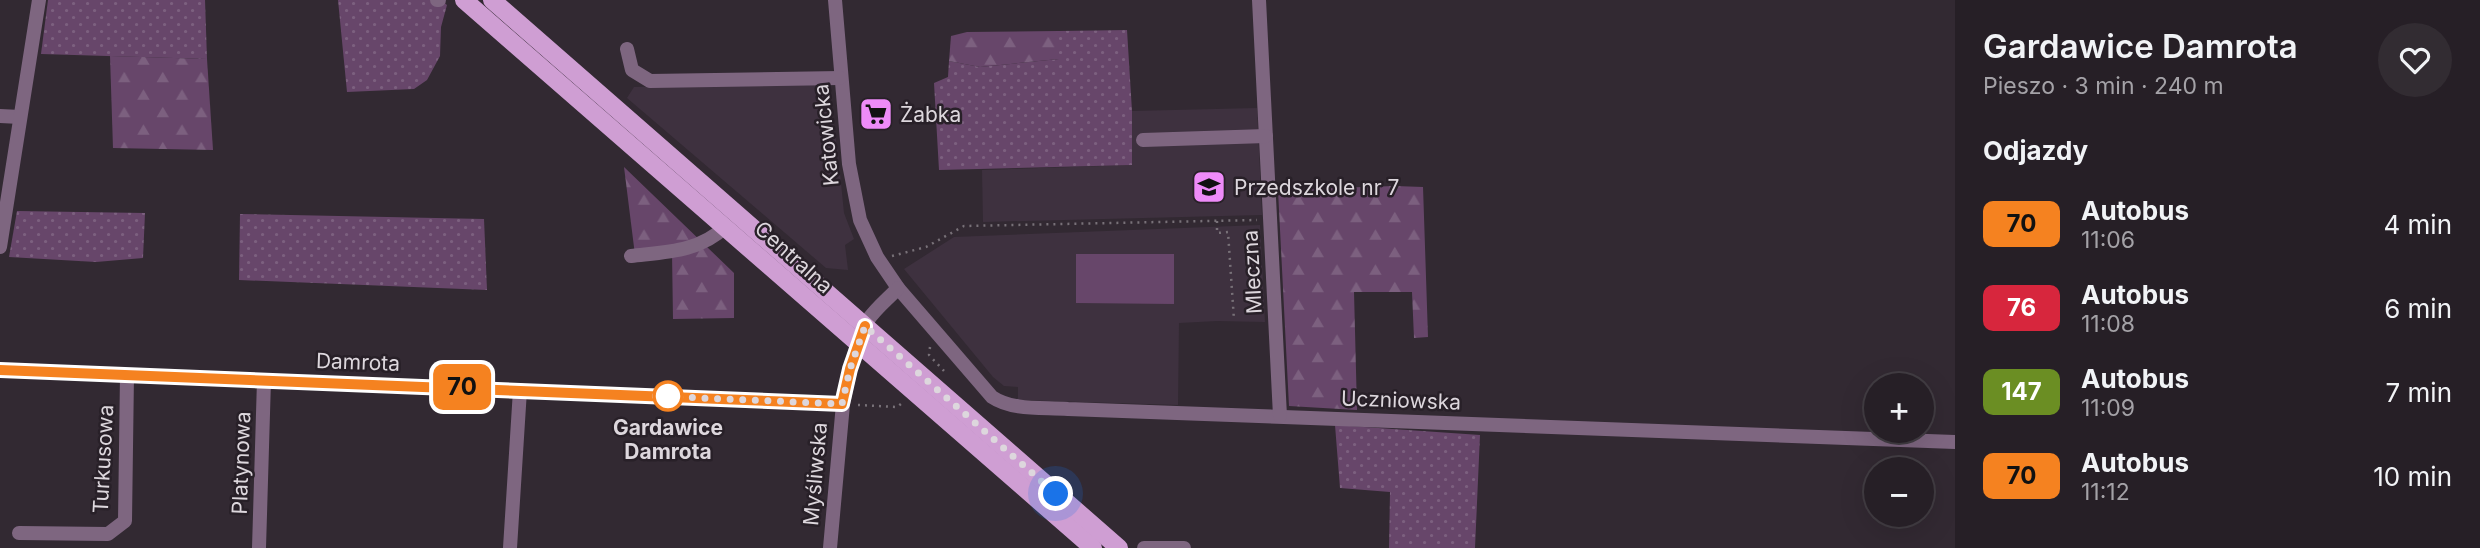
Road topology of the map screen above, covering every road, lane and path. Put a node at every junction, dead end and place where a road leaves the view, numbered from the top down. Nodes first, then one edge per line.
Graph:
1 (39, 0) edge
2 (464, 0) edge
3 (492, 0) edge
4 (835, 0) edge
5 (1259, 0) edge
6 (627, 49) dead end
7 (840, 78) junction
8 (0, 116) edge
9 (20, 117) junction
10 (1266, 136) junction
11 (1143, 140) dead end
12 (1270, 219) junction
13 (1217, 221) junction
14 (725, 226) junction
15 (0, 247) edge
16 (631, 256) dead end
17 (894, 264) dead end
18 (898, 288) junction
19 (1234, 320) dead end
20 (865, 326) junction
21 (859, 344) junction
22 (0, 370) edge
23 (127, 375) junction
24 (264, 380) junction
25 (520, 390) junction
26 (842, 404) junction
27 (1280, 416) junction
28 (1955, 442) edge
29 (19, 533) dead end
30 (259, 548) edge
31 (510, 548) edge
32 (830, 548) edge
33 (1093, 548) edge
34 (1119, 548) edge
35 (1144, 548) edge
36 (1184, 548) edge

1 - 9 street
2 - 14 main road, Centralna
3 - 20 main road, Centralna
4 - 7 street, Katowicka
5 - 10 street, Mleczna
6 - 7 street
7 - 18 street, Katowicka
8 - 9 street
9 - 15 street
10 - 11 street
10 - 12 street, Mleczna
12 - 13 path
12 - 27 street, Mleczna
13 - 17 path
13 - 19 path
14 - 16 street
14 - 21 main road, Centralna
18 - 20 street
18 - 27 street, Uczniowska
20 - 21 street
20 - 34 main road, Centralna
21 - 26 street
21 - 33 main road, Centralna
22 - 23 street, Damrota
23 - 24 street, Damrota
23 - 29 street, Turkusowa
24 - 25 street, Damrota
24 - 30 street, Platynowa
25 - 26 street, Damrota
25 - 31 street
26 - 32 street, Myśliwska
27 - 28 street, Uczniowska
35 - 36 street

